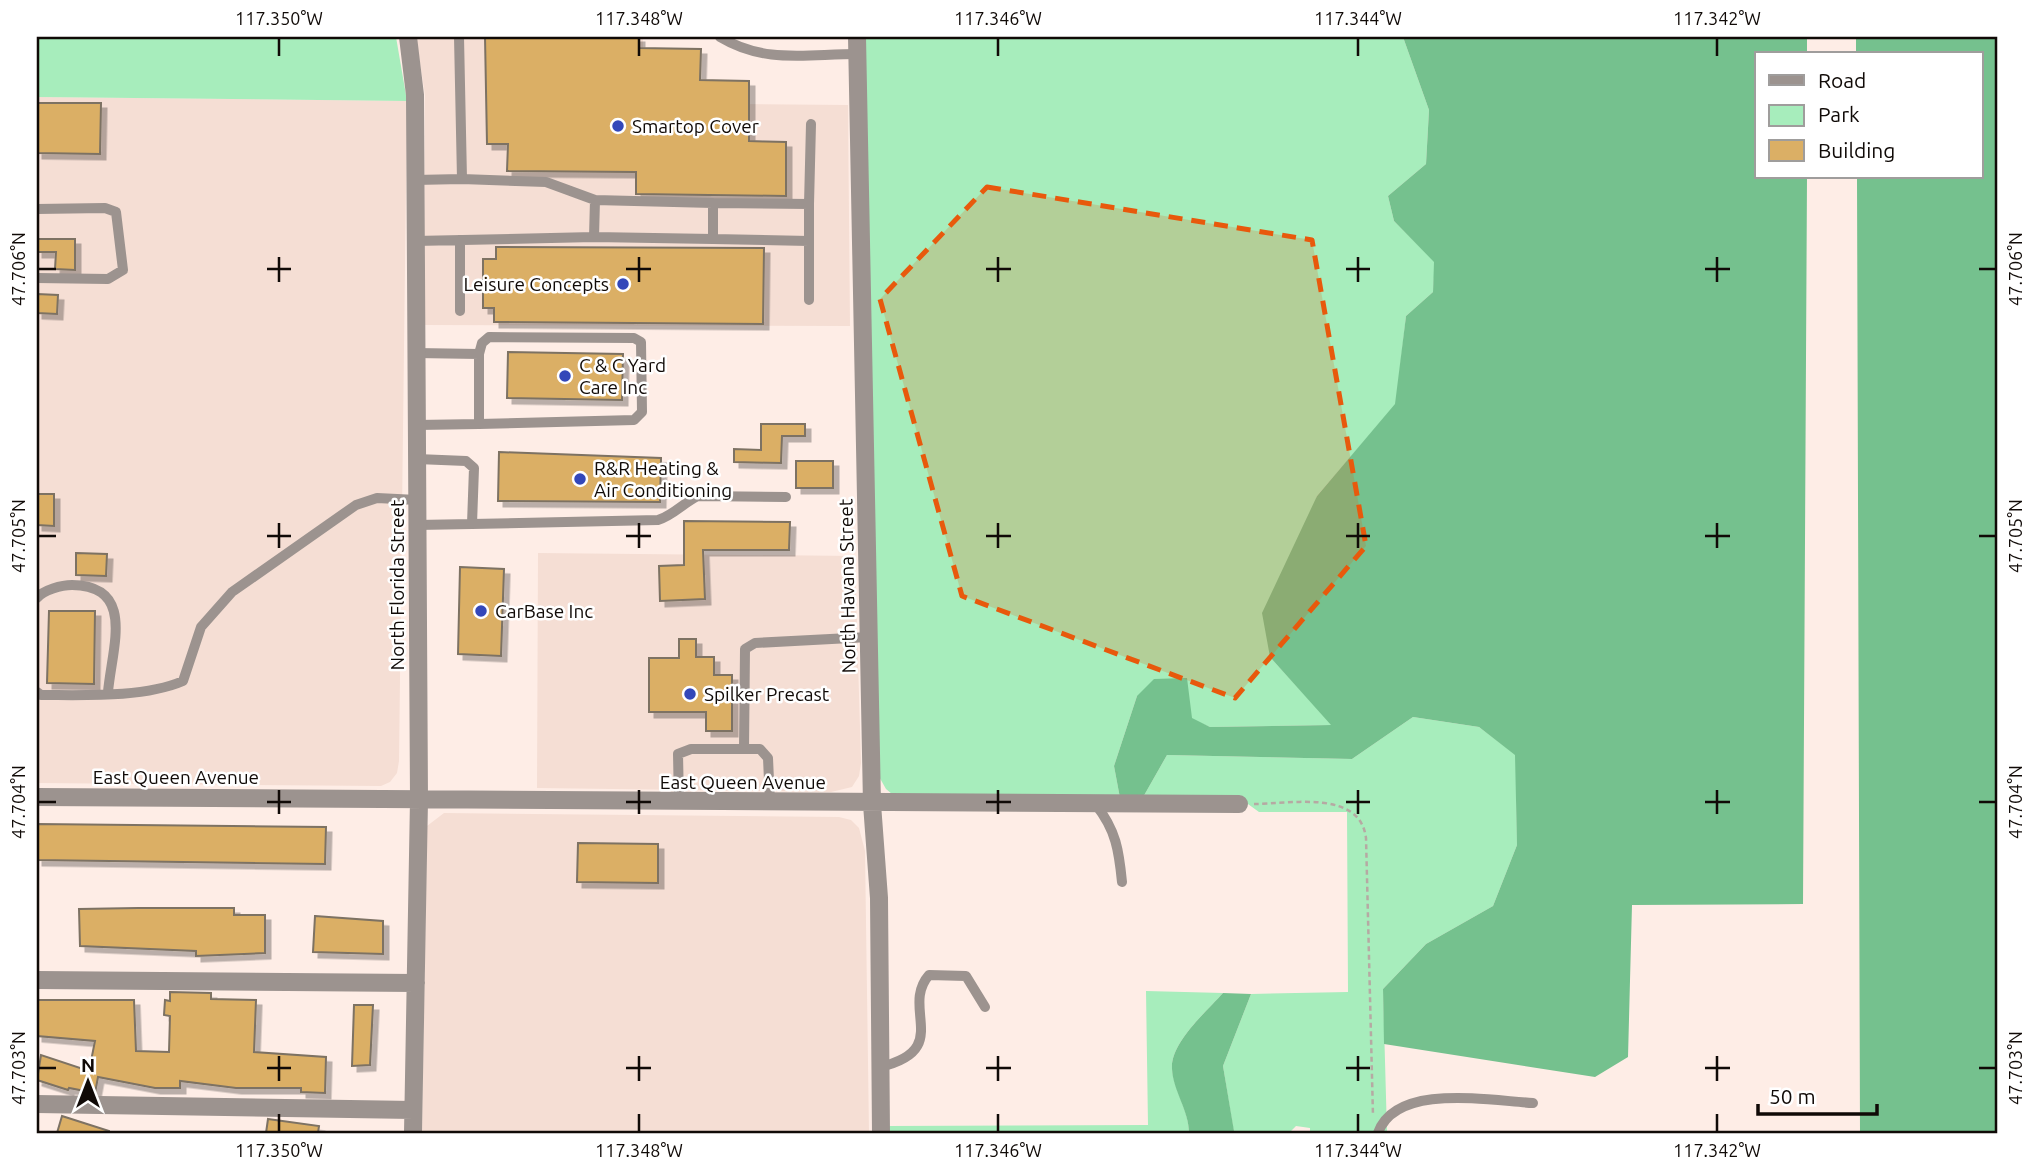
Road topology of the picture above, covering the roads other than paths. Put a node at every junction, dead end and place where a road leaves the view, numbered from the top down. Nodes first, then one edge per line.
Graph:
1 (408, 37) edge
2 (459, 37) edge
3 (720, 37) edge
4 (857, 45) edge
5 (811, 124) dead end
6 (462, 179) junction
7 (415, 180) junction
8 (595, 200) junction
9 (713, 202) junction
10 (809, 204) junction
11 (37, 205) edge
12 (594, 237) junction
13 (713, 239) junction
14 (460, 240) junction
15 (415, 241) junction
16 (809, 241) junction
17 (37, 278) edge
18 (809, 300) dead end
19 (460, 311) dead end
20 (416, 353) junction
21 (479, 354) junction
22 (479, 424) junction
23 (417, 425) junction
24 (417, 459) junction
25 (786, 497) dead end
26 (417, 500) junction
27 (472, 524) junction
28 (417, 525) junction
29 (37, 598) edge
30 (869, 637) junction
31 (37, 692) edge
32 (107, 692) junction
33 (744, 749) junction
34 (37, 797) edge
35 (419, 800) junction
36 (679, 802) junction
37 (770, 803) junction
38 (872, 804) junction
39 (1240, 804) road end
40 (1096, 805) junction
41 (1122, 883) dead end
42 (37, 980) edge
43 (416, 983) junction
44 (985, 1007) dead end
45 (880, 1067) junction
46 (1533, 1103) dead end
47 (37, 1104) edge
48 (413, 1110) junction
49 (413, 1133) edge
50 (880, 1133) edge
51 (1378, 1133) edge

1 - 7 street, North Florida Street
2 - 6 lane
3 - 4 lane
4 - 30 street, North Havana Street
5 - 10 lane
6 - 7 lane
6 - 8 lane
7 - 15 street, North Florida Street
8 - 9 lane
8 - 12 lane
9 - 10 lane
9 - 13 lane
10 - 16 lane
11 - 17 lane
12 - 13 lane
12 - 14 lane
13 - 16 lane
14 - 15 lane
14 - 19 lane
15 - 20 street, North Florida Street
16 - 18 lane
20 - 21 lane
20 - 23 street, North Florida Street
21 - 22 lane
21 - 22 lane
22 - 23 lane
23 - 24 street, North Florida Street
24 - 26 street, North Florida Street
24 - 27 lane
25 - 27 lane
26 - 28 street, North Florida Street
26 - 32 lane
27 - 28 lane
28 - 35 street, North Florida Street
29 - 32 lane
30 - 33 lane
30 - 38 street, North Havana Street
31 - 32 lane
33 - 36 lane
33 - 37 lane
34 - 35 street, East Queen Avenue
35 - 36 street, East Queen Avenue
35 - 43 street, North Florida Street
36 - 37 street, East Queen Avenue
37 - 38 street, East Queen Avenue
38 - 40 street, East Queen Avenue
38 - 45 street, North Havana Street
39 - 40 street, East Queen Avenue
40 - 41 lane
42 - 43 street
43 - 48 street, North Florida Street
44 - 45 lane
45 - 50 street, North Havana Street
46 - 51 lane
47 - 48 street
48 - 49 street, North Florida Street

